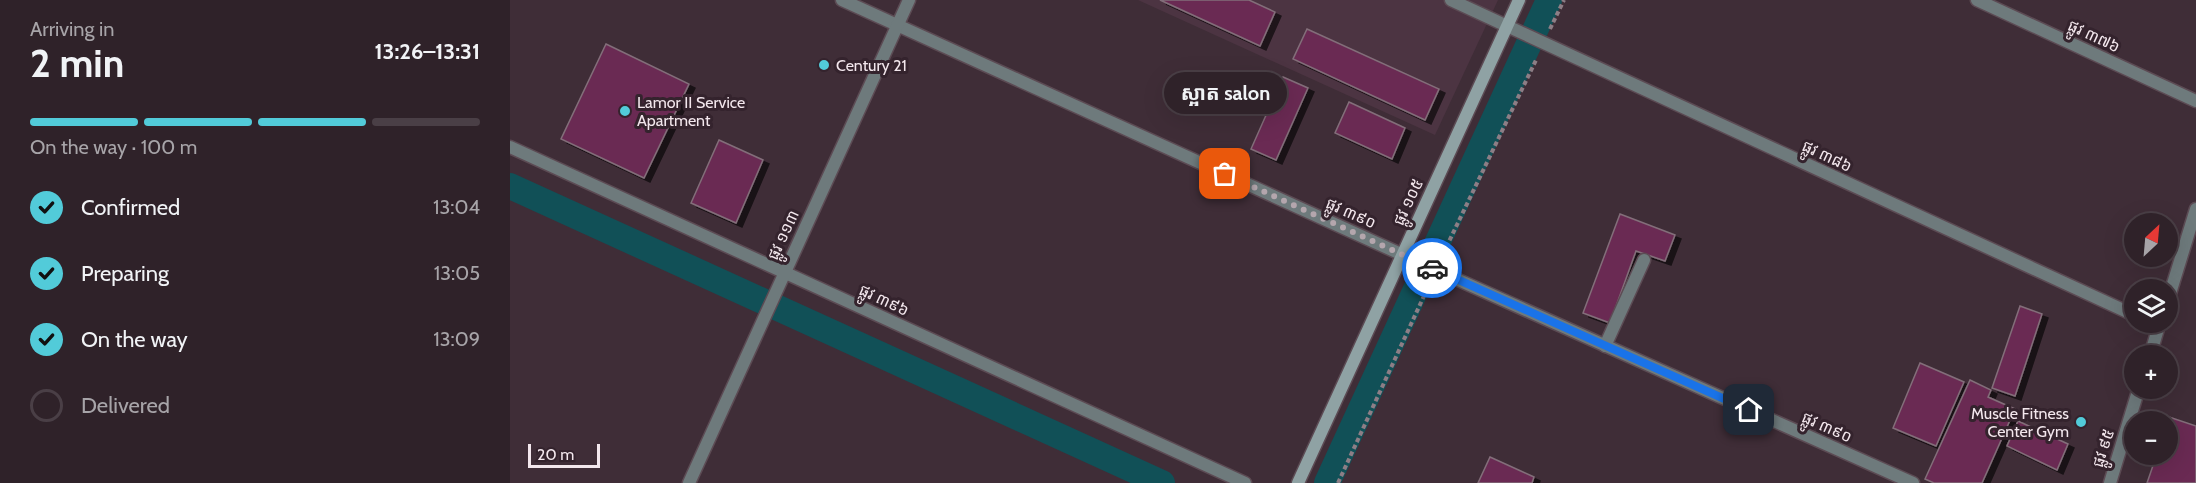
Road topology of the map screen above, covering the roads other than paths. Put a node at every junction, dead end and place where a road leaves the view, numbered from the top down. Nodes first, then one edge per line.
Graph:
1 (842, 0) edge
2 (909, 0) edge
3 (1451, 0) edge
4 (1518, 0) edge
5 (1977, 0) edge
6 (897, 25) junction
7 (1507, 26) junction
8 (2196, 101) edge
9 (510, 147) edge
10 (2196, 209) edge
11 (1408, 257) junction
12 (1644, 260) dead end
13 (784, 272) junction
14 (2174, 279) edge
15 (2124, 310) edge
16 (1605, 346) junction
17 (2136, 399) edge
18 (689, 483) edge
19 (1245, 483) edge
20 (1298, 483) edge
21 (1913, 483) edge
22 (2110, 483) edge

1 - 6 street, ផ្លូវ ៣៩០
2 - 6 street, ផ្លូវ ១១៣
3 - 7 street, ផ្លូវ ៣៨៦
4 - 7 street, ផ្លូវ ១០៥
5 - 8 street, ផ្លូវ ៣៧៦
6 - 11 street, ផ្លូវ ៣៩០
6 - 13 street, ផ្លូវ ១១៣
7 - 11 street, ផ្លូវ ១០៥
7 - 15 street, ផ្លូវ ៣៨៦
9 - 13 street, ផ្លូវ ៣៩៦
10 - 14 street
11 - 16 street, ផ្លូវ ៣៩០
11 - 20 street, ផ្លូវ ១០៥
12 - 16 street
13 - 18 street, ផ្លូវ ១១៣
13 - 19 street, ផ្លូវ ៣៩៦
16 - 21 street, ផ្លូវ ៣៩០
17 - 22 street, ផ្លូវ ៩៥

